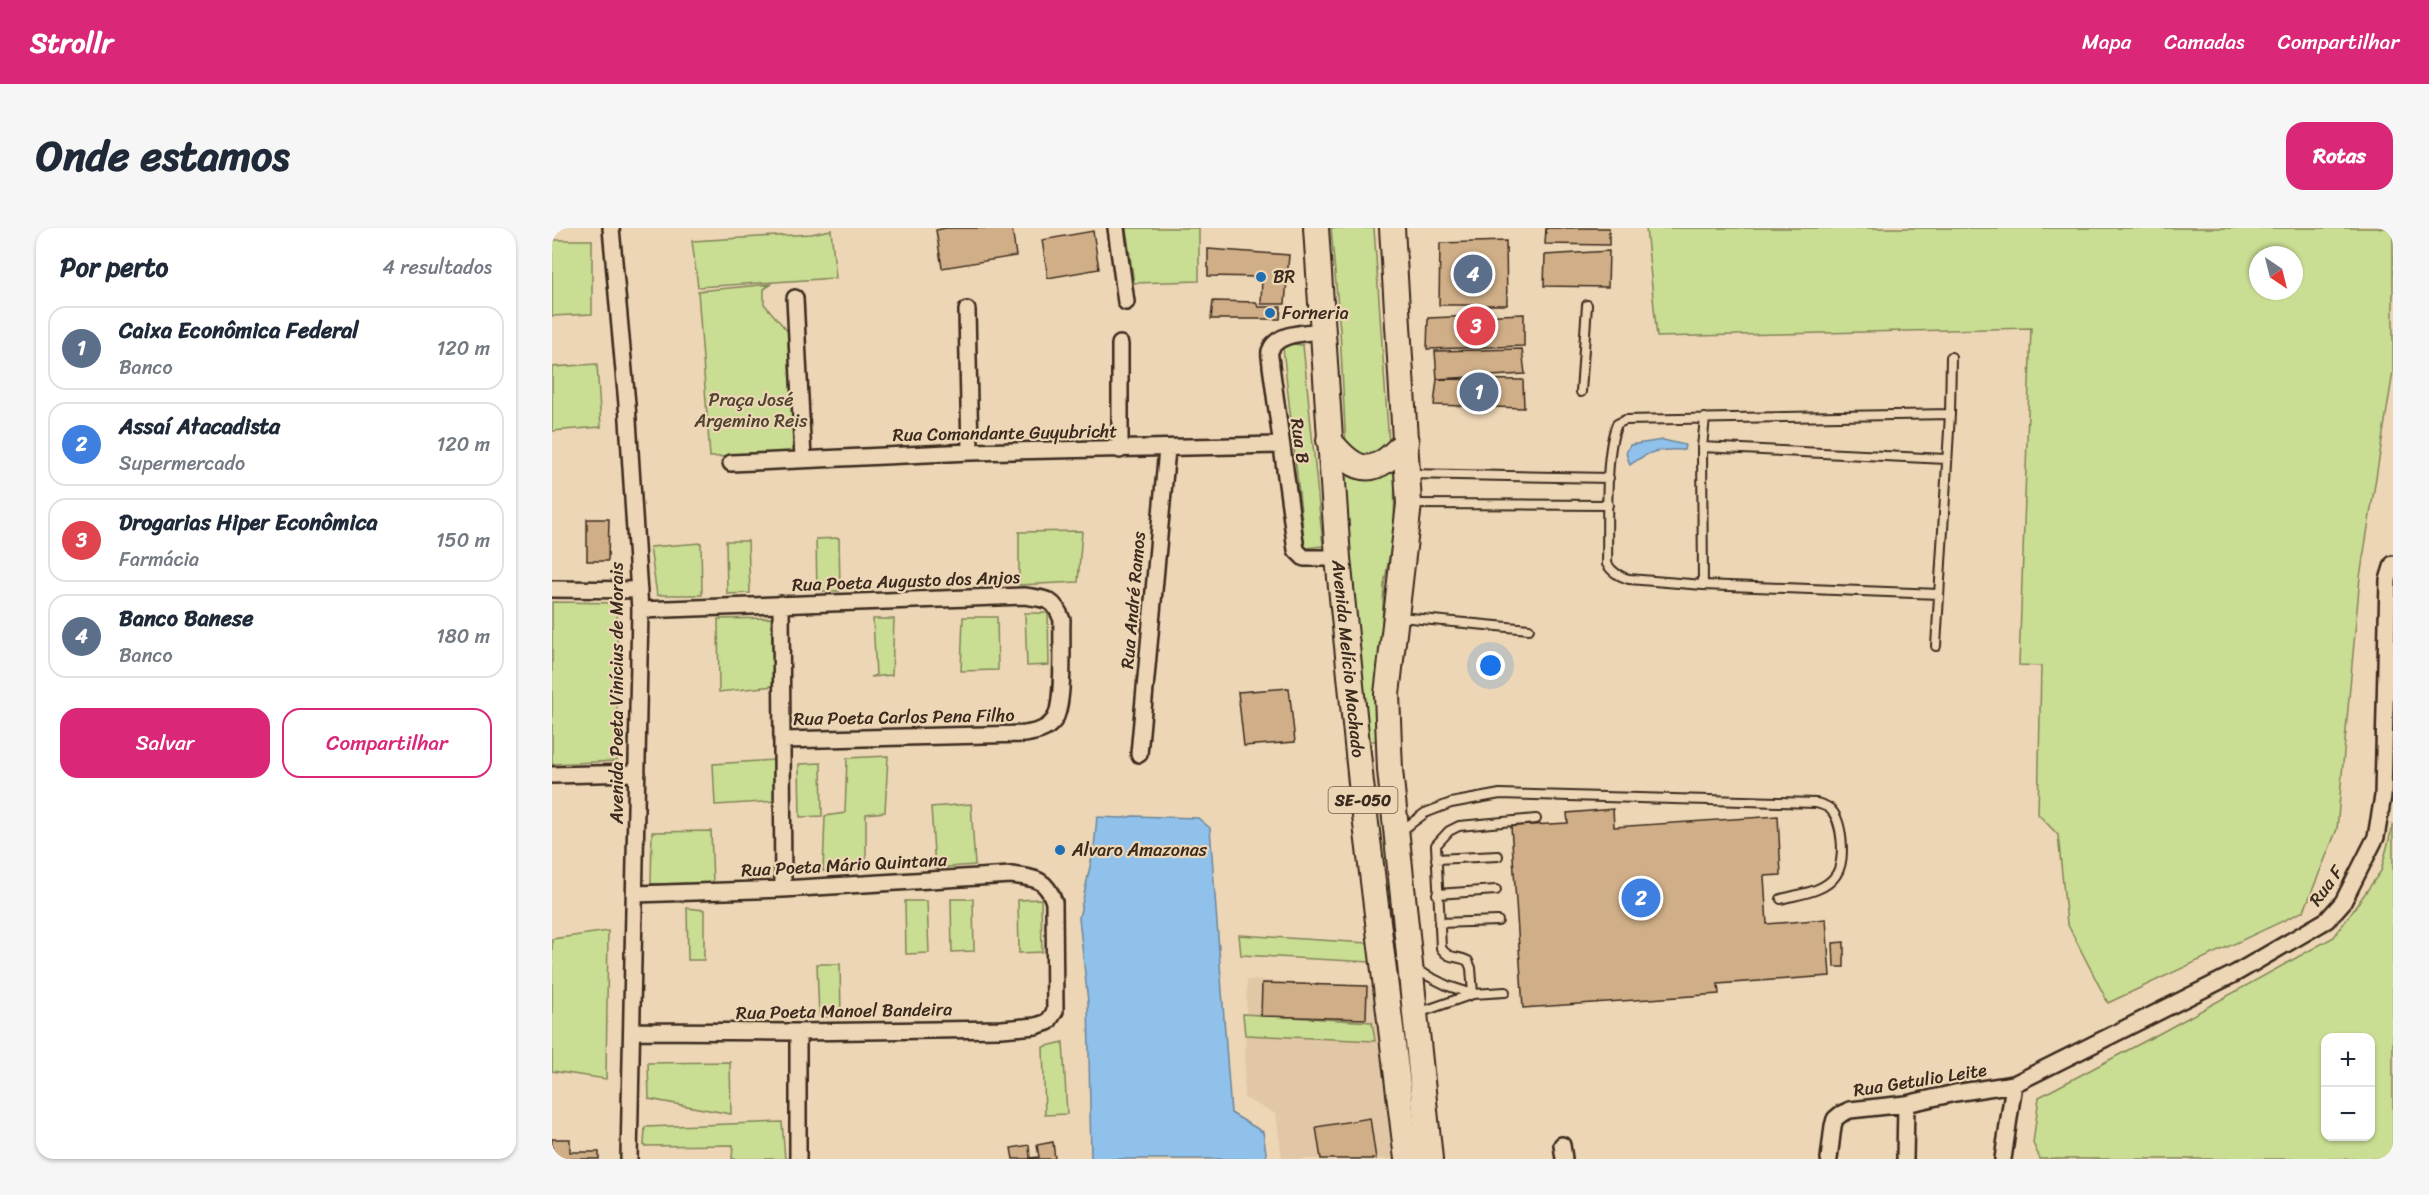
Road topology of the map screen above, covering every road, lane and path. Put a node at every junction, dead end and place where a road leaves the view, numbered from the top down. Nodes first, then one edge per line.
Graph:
1 (611, 228) edge
2 (1116, 228) edge
3 (1316, 228) edge
4 (1392, 228) edge
5 (795, 298) dead end
6 (1126, 302) dead end
7 (1587, 305) dead end
8 (967, 310) dead end
9 (1323, 331) junction
10 (1120, 344) dead end
11 (1951, 357) dead end
12 (1581, 392) dead end
13 (1950, 414) junction
14 (1705, 418) junction
15 (1329, 440) junction
16 (1406, 441) junction
17 (1280, 445) junction
18 (1702, 447) junction
19 (1167, 449) junction
20 (1120, 450) junction
21 (970, 452) junction
22 (803, 458) junction
23 (1946, 459) junction
24 (731, 463) dead end
25 (1408, 474) junction
26 (1609, 477) junction
27 (1409, 504) junction
28 (1608, 505) junction
29 (1338, 558) junction
30 (2393, 564) edge
31 (1703, 585) junction
32 (552, 589) edge
33 (639, 590) junction
34 (1939, 594) junction
35 (781, 604) junction
36 (640, 610) junction
37 (1395, 617) junction
38 (1529, 629) dead end
39 (1936, 646) dead end
40 (1025, 734) joint
41 (783, 740) junction
42 (1139, 754) dead end
43 (637, 773) junction
44 (552, 776) edge
45 (1536, 819) dead end
46 (1396, 835) junction
47 (1498, 856) dead end
48 (1436, 859) junction
49 (783, 890) junction
50 (1496, 890) dead end
51 (635, 894) junction
52 (1437, 894) junction
53 (1781, 899) dead end
54 (1498, 921) dead end
55 (1439, 923) junction
56 (1409, 965) junction
57 (1473, 993) junction
58 (1506, 993) dead end
59 (1413, 1014) junction
60 (1052, 1018) joint
61 (632, 1031) junction
62 (798, 1032) junction
63 (2014, 1084) junction
64 (1906, 1104) junction
65 (628, 1159) edge
66 (798, 1159) edge
67 (1407, 1159) edge
68 (1430, 1159) edge
69 (1829, 1159) edge
70 (1905, 1159) edge
71 (2003, 1159) edge

1 - 33 street, Avenida Poeta Vinícius de Morais
2 - 6 street
3 - 9 main road, Avenida Melício Machado / SE-050
4 - 16 main road, Avenida Melício Machado / SE-050
5 - 22 street
7 - 12 lane
8 - 21 street
9 - 15 main road, Avenida Melício Machado / SE-050
9 - 17 street, Rua B
10 - 20 street
11 - 13 lane
13 - 14 lane
13 - 23 lane
14 - 18 lane
14 - 26 lane
15 - 16 main road
15 - 29 main road, Avenida Melício Machado / SE-050
16 - 25 main road, Avenida Melício Machado / SE-050
17 - 19 street, Rua Comandante Guyubricht
17 - 29 street, Rua B
18 - 23 lane
18 - 31 lane
19 - 20 street, Rua Comandante Guyubricht
19 - 42 street, Rua André Ramos
20 - 21 street, Rua Comandante Guyubricht
21 - 22 street, Rua Comandante Guyubricht
22 - 24 street, Rua Comandante Guyubricht
23 - 34 lane
25 - 26 lane
25 - 27 main road, Avenida Melício Machado / SE-050
26 - 28 lane
27 - 28 lane
27 - 37 main road, Avenida Melício Machado / SE-050
28 - 31 lane
29 - 67 main road, Avenida Melício Machado / SE-050
30 - 63 street, Rua F
31 - 34 lane
32 - 33 street
33 - 36 street, Avenida Poeta Vinícius de Morais
34 - 39 lane
35 - 36 street, Rua Poeta Augusto dos Anjos
35 - 40 street, Rua Poeta Augusto dos Anjos
35 - 41 street
36 - 43 street, Avenida Poeta Vinícius de Morais
37 - 38 lane
37 - 46 main road, Avenida Melício Machado / SE-050
40 - 41 street, Rua Poeta Carlos Pena Filho
41 - 49 street
43 - 44 street
43 - 51 street, Avenida Poeta Vinícius de Morais
45 - 48 lane
46 - 53 lane
46 - 56 main road, Avenida Melício Machado / SE-050
47 - 48 lane
48 - 52 lane
49 - 51 street, Rua Poeta Mário Quintana
49 - 60 street, Rua Poeta Mário Quintana
50 - 52 lane
51 - 61 street, Avenida Poeta Vinícius de Morais
52 - 55 lane
54 - 55 lane
55 - 57 lane
56 - 57 lane
56 - 59 main road, Avenida Melício Machado / SE-050
57 - 58 lane
57 - 59 lane
59 - 68 main road, Avenida Melício Machado / SE-050
60 - 62 street, Rua Poeta Manoel Bandeira
61 - 62 street, Rua Poeta Manoel Bandeira
61 - 65 street, Avenida Poeta Vinícius de Morais
62 - 66 street
63 - 64 street, Rua Getulio Leite
63 - 71 street
64 - 69 street, Rua Getulio Leite
64 - 70 street

